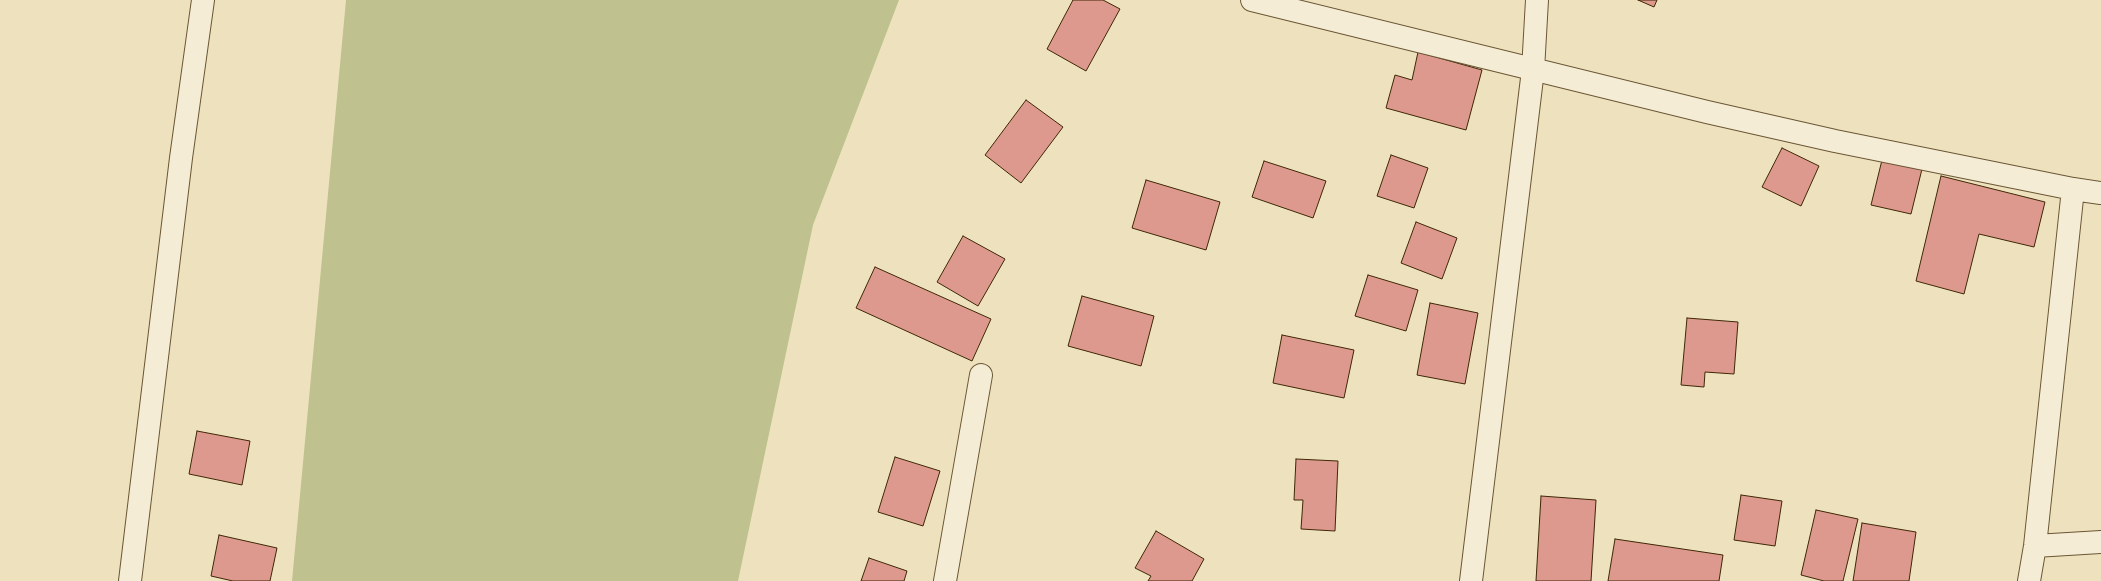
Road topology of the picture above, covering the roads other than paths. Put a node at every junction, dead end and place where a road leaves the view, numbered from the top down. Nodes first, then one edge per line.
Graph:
1 (203, 0) edge
2 (1252, 0) edge
3 (1537, 0) edge
4 (1533, 70) junction
5 (2073, 190) junction
6 (2101, 193) edge
7 (981, 375) dead end
8 (2101, 542) edge
9 (2035, 546) junction
10 (130, 581) edge
11 (945, 581) edge
12 (1472, 581) edge
13 (2029, 581) edge

1 - 10 street
2 - 4 street
3 - 4 street
4 - 5 street
4 - 12 street
5 - 6 street
5 - 9 street
7 - 11 street
8 - 9 street
9 - 13 street

